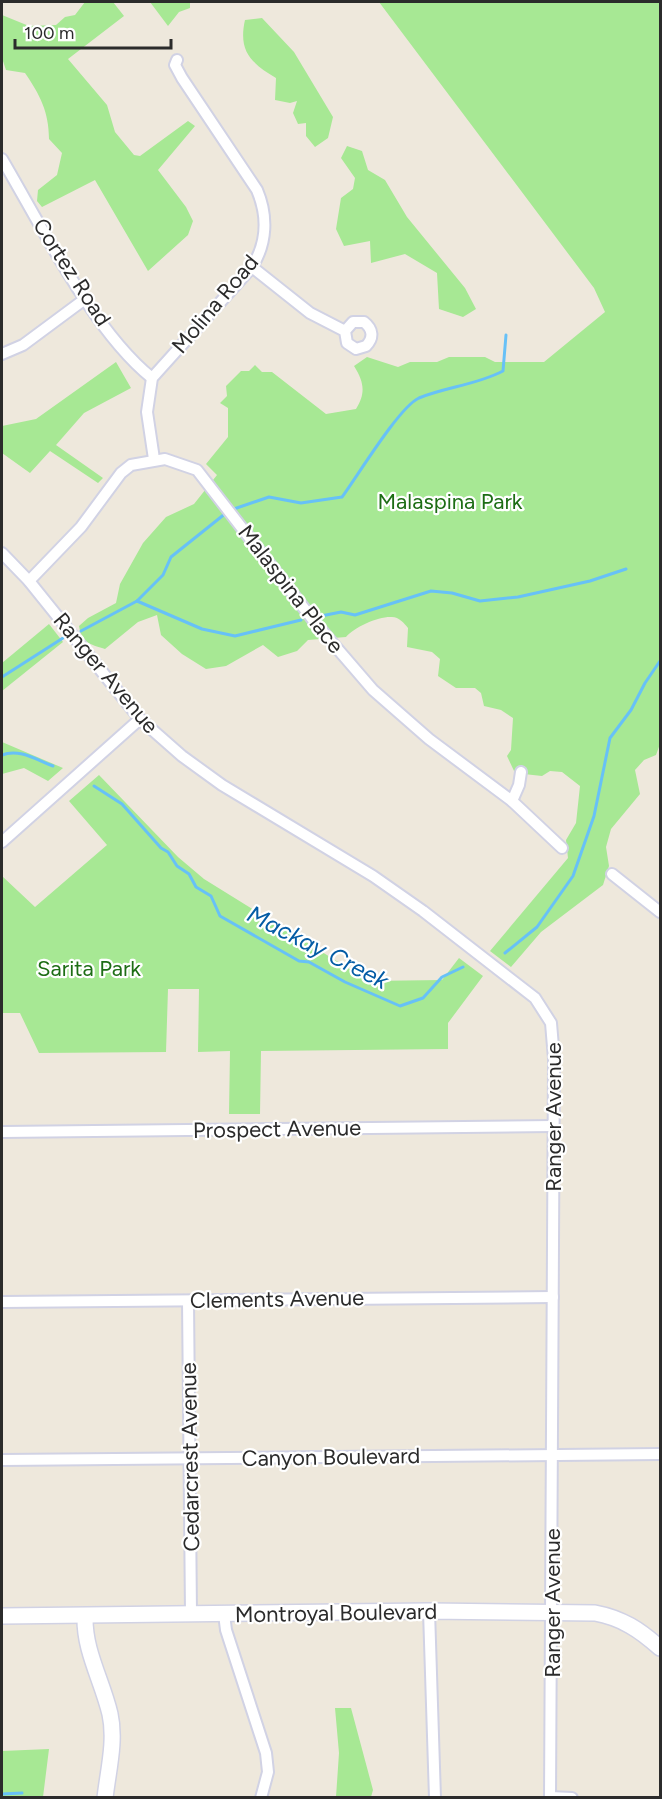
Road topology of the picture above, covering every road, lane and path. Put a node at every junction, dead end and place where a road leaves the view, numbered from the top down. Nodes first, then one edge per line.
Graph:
1 (177, 60) dead end
2 (2, 159) edge
3 (252, 267) junction
4 (84, 299) junction
5 (345, 331) dead end
6 (2, 354) edge
7 (152, 378) junction
8 (154, 459) junction
9 (2, 553) edge
10 (29, 581) junction
11 (140, 719) junction
12 (521, 772) dead end
13 (512, 801) junction
14 (2, 842) edge
15 (562, 848) dead end
16 (612, 874) dead end
17 (660, 912) edge
18 (553, 1126) junction
19 (2, 1132) edge
20 (553, 1297) junction
21 (188, 1301) junction
22 (2, 1302) edge
23 (660, 1454) edge
24 (553, 1455) junction
25 (191, 1459) junction
26 (2, 1460) edge
27 (429, 1611) junction
28 (552, 1611) junction
29 (191, 1614) junction
30 (224, 1614) junction
31 (2, 1616) edge
32 (84, 1616) junction
33 (660, 1648) edge
34 (105, 1797) edge
35 (261, 1797) edge
36 (435, 1797) edge
37 (550, 1797) edge
38 (572, 1797) edge

1 - 3 street, Molina Road
2 - 4 street, Cortez Road
3 - 5 street
3 - 7 street, Molina Road
4 - 6 street
4 - 7 street, Cortez Road
7 - 8 street
8 - 10 street, Malaspina Place
8 - 13 street, Malaspina Place
9 - 10 street, Ranger Avenue
10 - 11 street, Ranger Avenue
11 - 14 street
11 - 18 street, Ranger Avenue
12 - 13 street
13 - 15 street, Malaspina Place
16 - 17 street
18 - 19 street, Prospect Avenue
18 - 20 street, Ranger Avenue
20 - 21 street, Clements Avenue
20 - 24 street, Ranger Avenue
21 - 22 street, Clements Avenue
21 - 25 street, Cedarcrest Avenue
23 - 24 street, Canyon Boulevard
24 - 25 street, Canyon Boulevard
24 - 28 street, Ranger Avenue
25 - 26 street, Canyon Boulevard
25 - 29 street, Cedarcrest Avenue
27 - 28 street, Montroyal Boulevard
27 - 30 street, Montroyal Boulevard
27 - 36 street
28 - 33 street, Montroyal Boulevard
28 - 37 street, Ranger Avenue
29 - 30 street, Montroyal Boulevard
29 - 32 street, Montroyal Boulevard
30 - 35 street
31 - 32 street, Montroyal Boulevard
32 - 34 street
37 - 38 street

